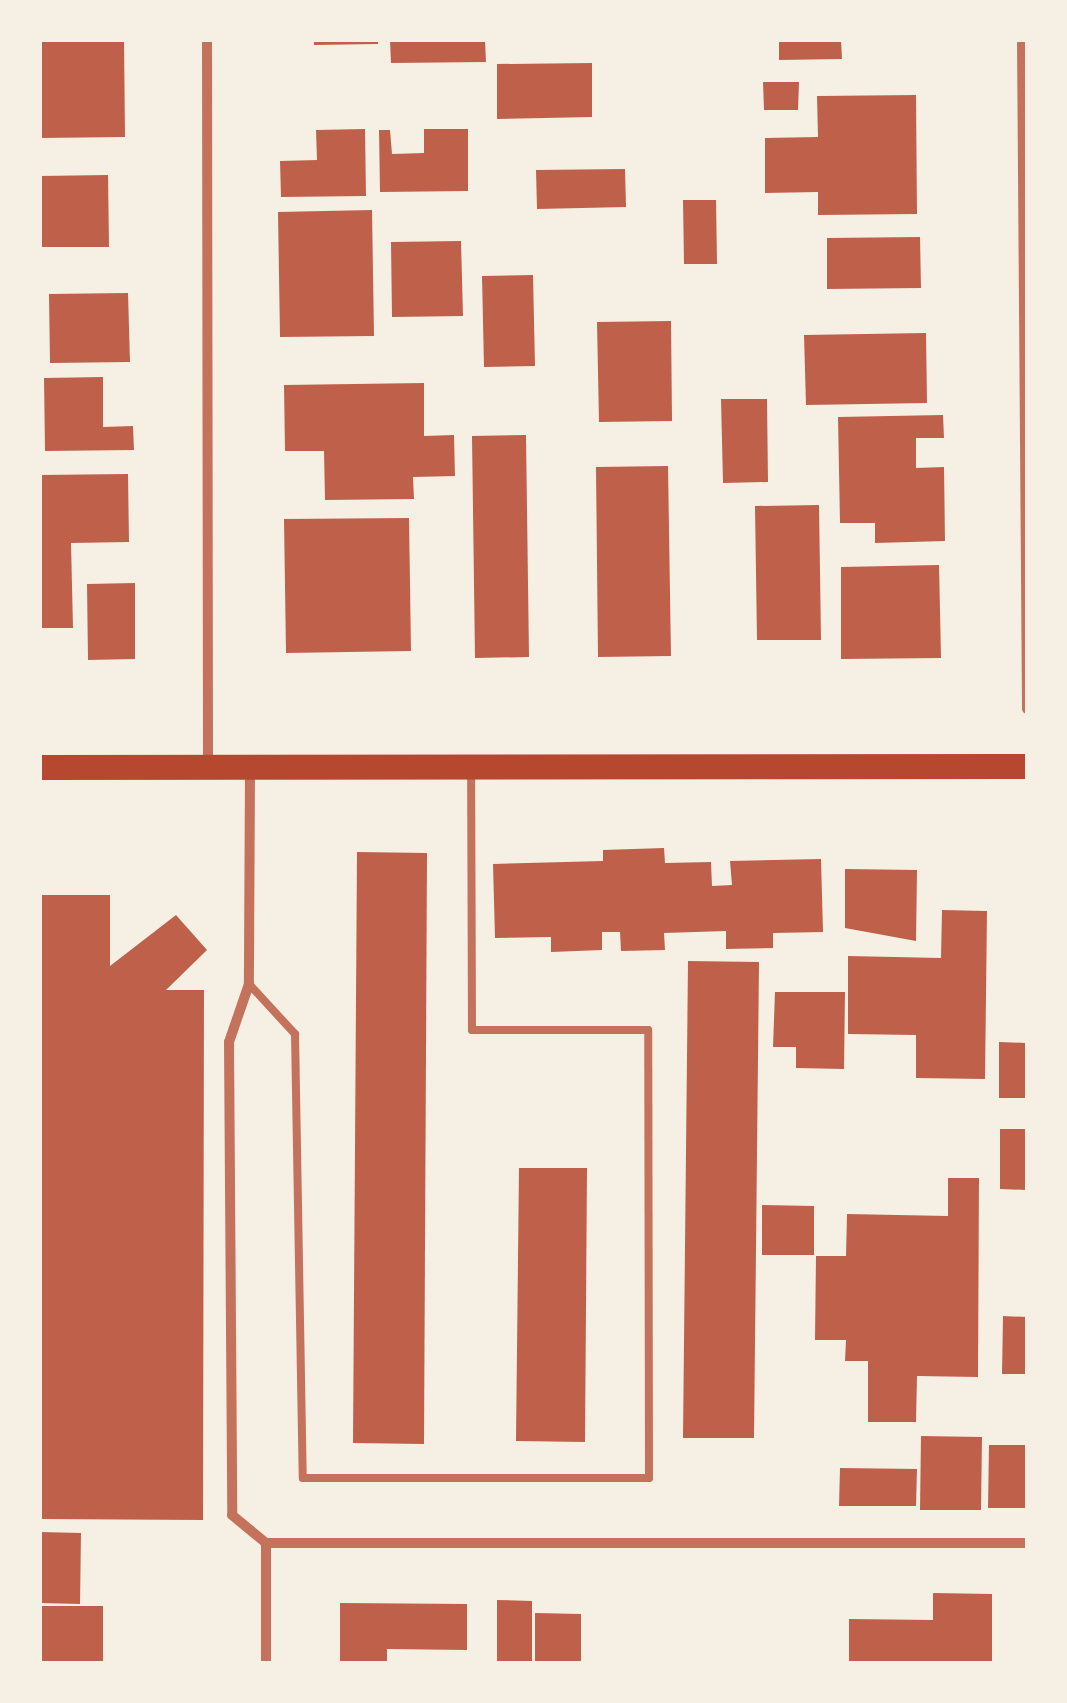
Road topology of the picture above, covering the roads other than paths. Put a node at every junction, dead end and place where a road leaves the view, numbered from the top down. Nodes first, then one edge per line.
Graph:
1 (208, 40) edge
2 (1022, 40) edge
3 (1027, 708) edge
4 (40, 766) edge
5 (471, 766) junction
6 (1027, 766) edge
7 (208, 768) junction
8 (250, 770) junction
9 (250, 984) junction
10 (266, 1543) junction
11 (1027, 1543) edge
12 (266, 1663) edge

1 - 7 street
2 - 3 street
4 - 7 main road
5 - 6 main road
5 - 8 main road
5 - 9 lane
7 - 8 main road
8 - 9 street
9 - 10 street
10 - 11 street
10 - 12 street

